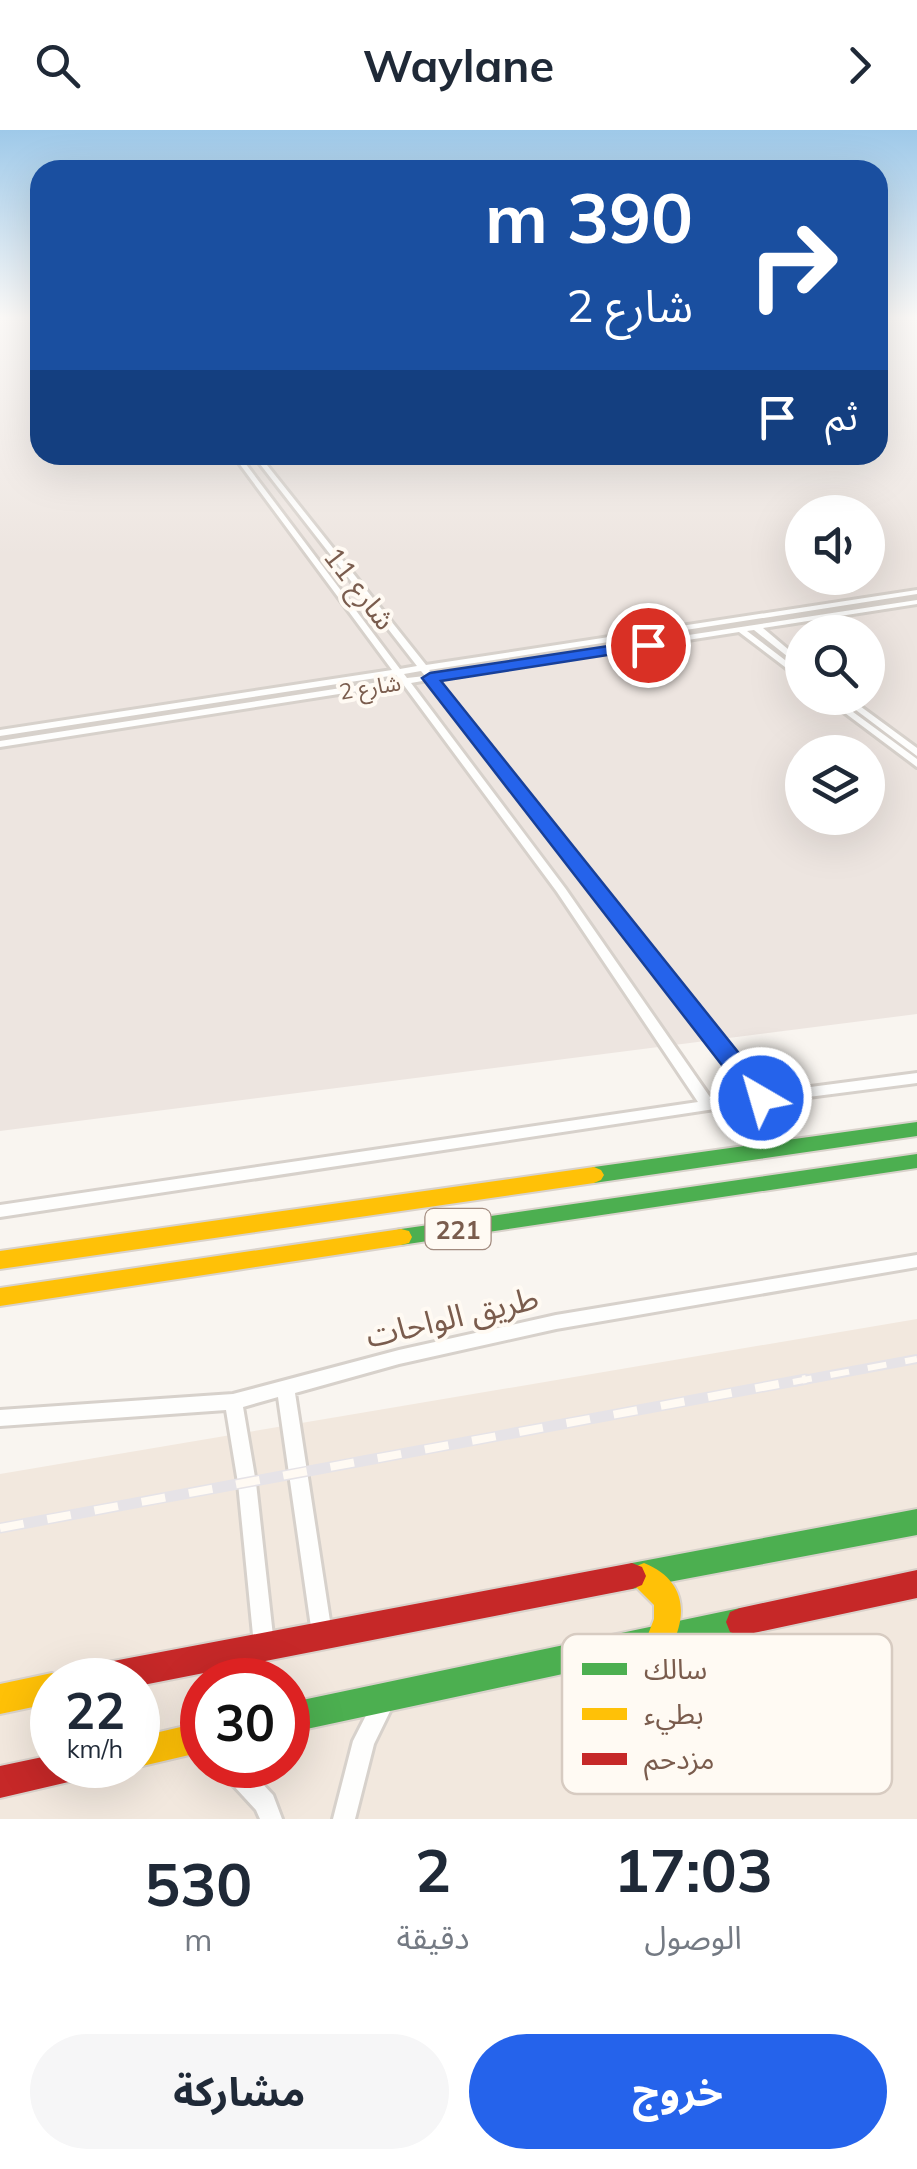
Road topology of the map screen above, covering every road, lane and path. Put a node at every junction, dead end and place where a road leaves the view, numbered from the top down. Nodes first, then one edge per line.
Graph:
1 (243, 465) edge
2 (264, 465) edge
3 (266, 468) junction
4 (246, 469) junction
5 (917, 592) edge
6 (917, 602) edge
7 (748, 618) junction
8 (758, 627) junction
9 (742, 630) junction
10 (785, 650) edge
11 (785, 664) edge
12 (422, 668) junction
13 (401, 676) junction
14 (430, 678) junction
15 (852, 715) edge
16 (867, 715) edge
17 (0, 733) edge
18 (0, 744) edge
19 (917, 752) edge
20 (917, 764) edge
21 (917, 1078) edge
22 (761, 1098) junction
23 (708, 1105) junction
24 (917, 1129) edge
25 (917, 1161) edge
26 (0, 1210) edge
27 (0, 1260) edge
28 (917, 1261) edge
29 (0, 1297) edge
30 (286, 1389) junction
31 (234, 1402) junction
32 (0, 1418) edge
33 (917, 1522) edge
34 (644, 1576) junction
35 (917, 1584) edge
36 (322, 1634) junction
37 (662, 1634) edge
38 (679, 1634) edge
39 (264, 1645) junction
40 (562, 1659) edge
41 (160, 1666) edge
42 (30, 1693) edge
43 (388, 1695) junction
44 (0, 1699) edge
45 (310, 1713) edge
46 (30, 1775) edge
47 (0, 1782) edge
48 (251, 1788) edge
49 (272, 1819) edge
50 (344, 1819) edge

1 - 4 street, شارع 11
2 - 3 street, شارع 11
3 - 4 street
3 - 12 street, شارع 11
4 - 13 street, شارع 11
5 - 7 street, شارع 2
6 - 8 street, شارع 2
7 - 8 street
7 - 12 street, شارع 2
8 - 9 street, شارع 2
8 - 10 street
9 - 11 street
9 - 14 street, شارع 2
12 - 13 street, شارع 2
12 - 14 street, شارع 11
13 - 14 street, شارع 2
13 - 17 street, شارع 2
13 - 18 street, شارع 2
13 - 23 street, شارع 11
14 - 22 street, شارع 11
15 - 20 street
16 - 19 street
21 - 22 street
22 - 23 street
23 - 26 street
24 - 27 main road, 221
25 - 29 main road, 221
28 - 30 street, طريق الواحات
30 - 31 street, طريق الواحات
30 - 36 street
31 - 32 street, طريق الواحات
31 - 39 street
33 - 34 main road
34 - 36 main road
34 - 37 main road
35 - 38 main road
36 - 39 main road
39 - 41 main road
40 - 43 main road
42 - 44 main road
43 - 45 main road
43 - 50 street
46 - 47 main road
48 - 49 street

